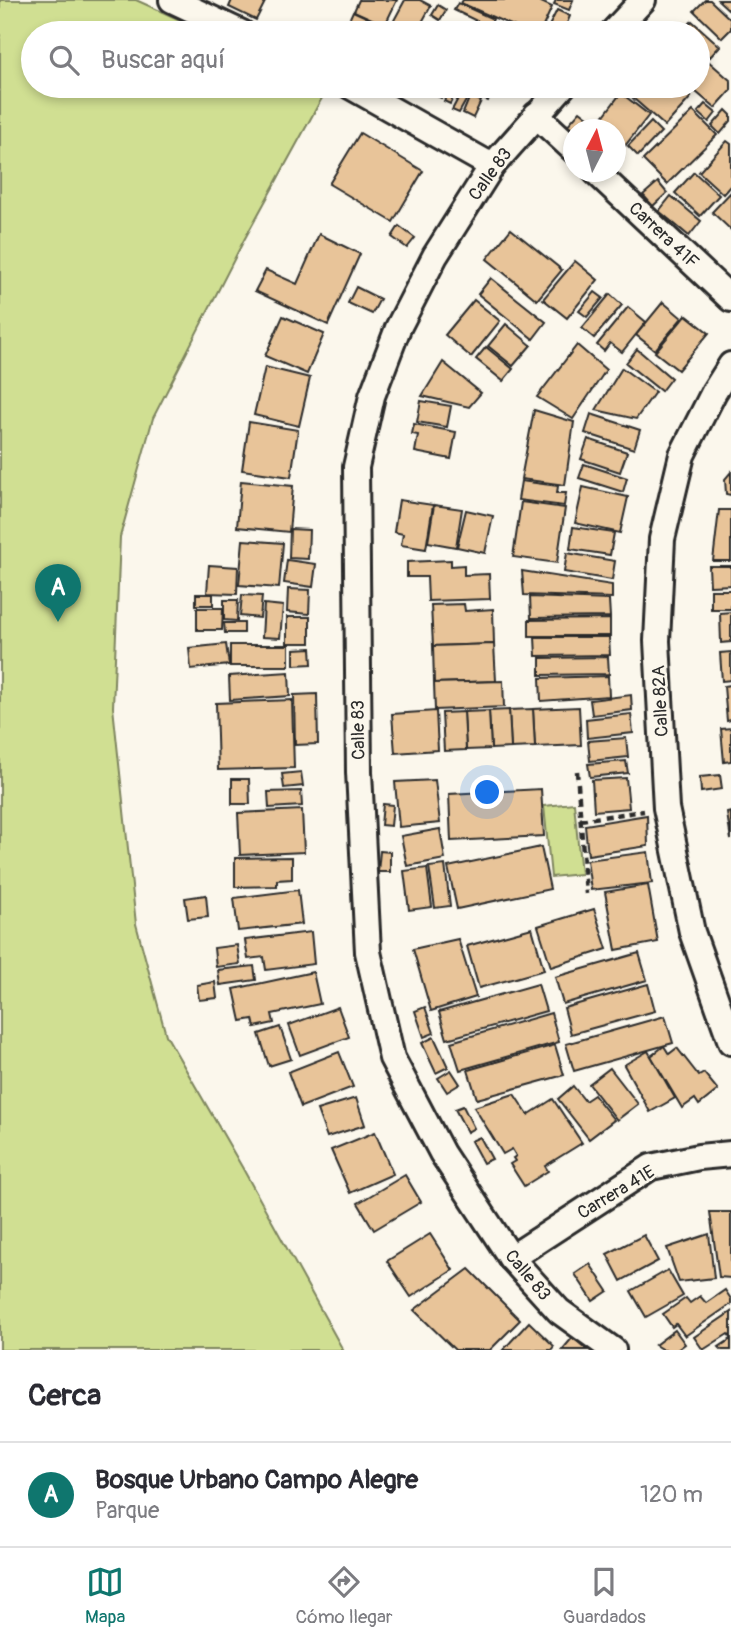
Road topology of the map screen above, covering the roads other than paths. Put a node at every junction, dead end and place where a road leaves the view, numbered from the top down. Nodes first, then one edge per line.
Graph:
1 (172, 0) edge
2 (643, 0) edge
3 (217, 21) edge
4 (623, 21) edge
5 (371, 98) edge
6 (552, 98) edge
7 (536, 115) junction
8 (563, 141) edge
9 (492, 166) junction
10 (607, 182) edge
11 (731, 299) edge
12 (731, 365) edge
13 (731, 1042) edge
14 (731, 1154) edge
15 (511, 1258) junction
16 (613, 1350) edge

1 - 3 street
2 - 4 street
5 - 9 street
6 - 7 street, Calle 83
7 - 8 street
7 - 9 street, Calle 83
9 - 15 street, Calle 83
10 - 11 street, Carrera 41F
12 - 13 street, Calle 82A
14 - 15 street, Carrera 41E
15 - 16 street, Calle 83

